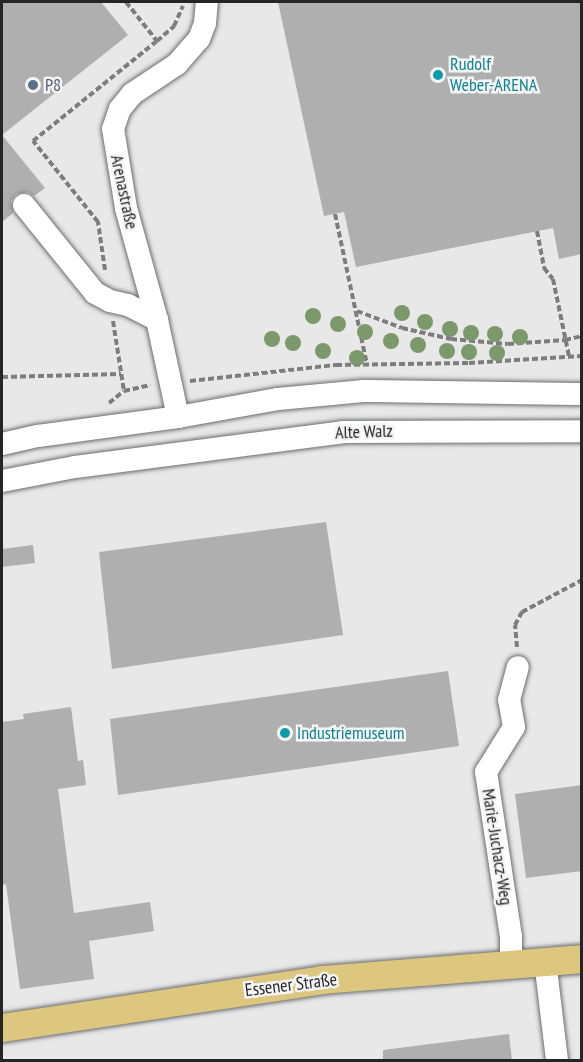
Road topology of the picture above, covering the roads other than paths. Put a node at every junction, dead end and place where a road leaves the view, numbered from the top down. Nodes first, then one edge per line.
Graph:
1 (207, 2) edge
2 (24, 205) dead end
3 (157, 320) junction
4 (582, 394) edge
5 (178, 417) junction
6 (582, 431) edge
7 (2, 444) edge
8 (148, 457) junction
9 (2, 482) edge
10 (518, 667) road end
11 (582, 959) edge
12 (545, 961) junction
13 (511, 963) junction
14 (2, 1028) edge
15 (557, 1060) edge

1 - 3 street, Arenastraße
2 - 3 street
3 - 5 street, Arenastraße
4 - 5 street
5 - 7 street
5 - 8 street
6 - 8 street, Alte Walz
8 - 9 street, Alte Walz
10 - 13 street, Marie-Juchacz-Weg
11 - 12 main road, Essener Straße
12 - 13 main road, Essener Straße
12 - 15 street
13 - 14 main road, Essener Straße

